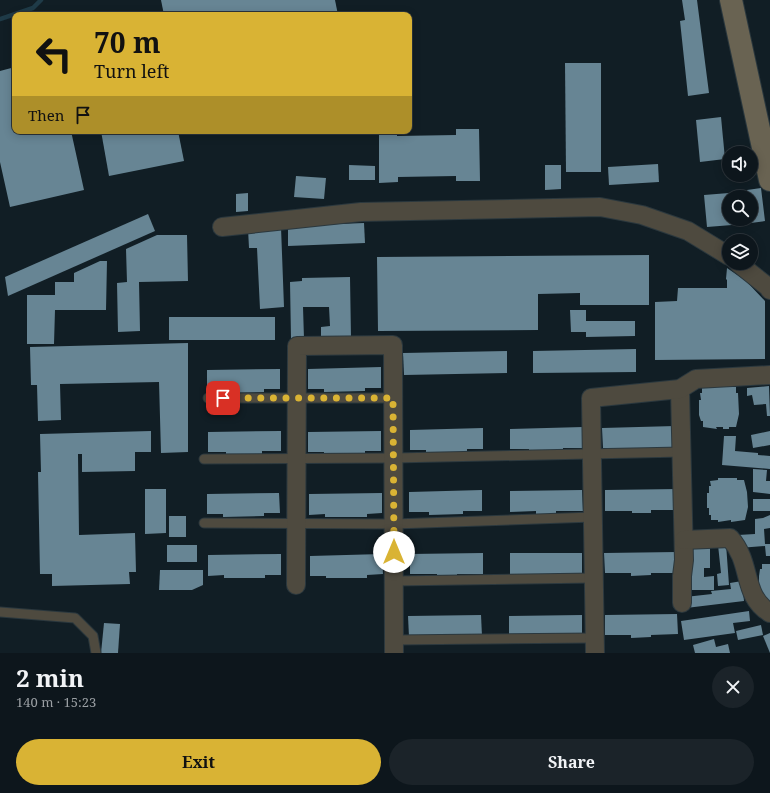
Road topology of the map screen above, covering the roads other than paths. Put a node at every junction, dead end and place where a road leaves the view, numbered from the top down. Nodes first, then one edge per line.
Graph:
1 (731, 0) edge
2 (770, 180) edge
3 (222, 227) dead end
4 (722, 252) edge
5 (747, 270) edge
6 (770, 290) edge
7 (770, 375) edge
8 (680, 389) junction
9 (296, 397) junction
10 (208, 398) dead end
11 (393, 398) junction
12 (682, 452) junction
13 (592, 455) junction
14 (394, 458) junction
15 (204, 459) dead end
16 (296, 459) junction
17 (593, 517) junction
18 (204, 523) dead end
19 (296, 524) junction
20 (394, 524) junction
21 (684, 540) junction
22 (594, 578) junction
23 (394, 582) junction
24 (296, 585) dead end
25 (682, 603) dead end
26 (0, 612) edge
27 (770, 613) edge
28 (394, 646) edge
29 (595, 646) edge
30 (96, 653) edge

1 - 2 street
3 - 4 street
5 - 6 street
7 - 8 street
8 - 12 street
8 - 13 street
9 - 10 lane
9 - 11 lane
9 - 11 street
9 - 16 street
11 - 14 street
12 - 13 lane
12 - 21 street
13 - 14 lane
13 - 17 street
14 - 16 lane
14 - 20 street
15 - 16 lane
16 - 19 street
17 - 20 lane
17 - 22 street
18 - 19 lane
19 - 20 lane
19 - 24 street
20 - 23 street
21 - 25 street
21 - 27 street
22 - 23 lane
22 - 29 street
23 - 28 street
26 - 30 lane
28 - 29 lane

